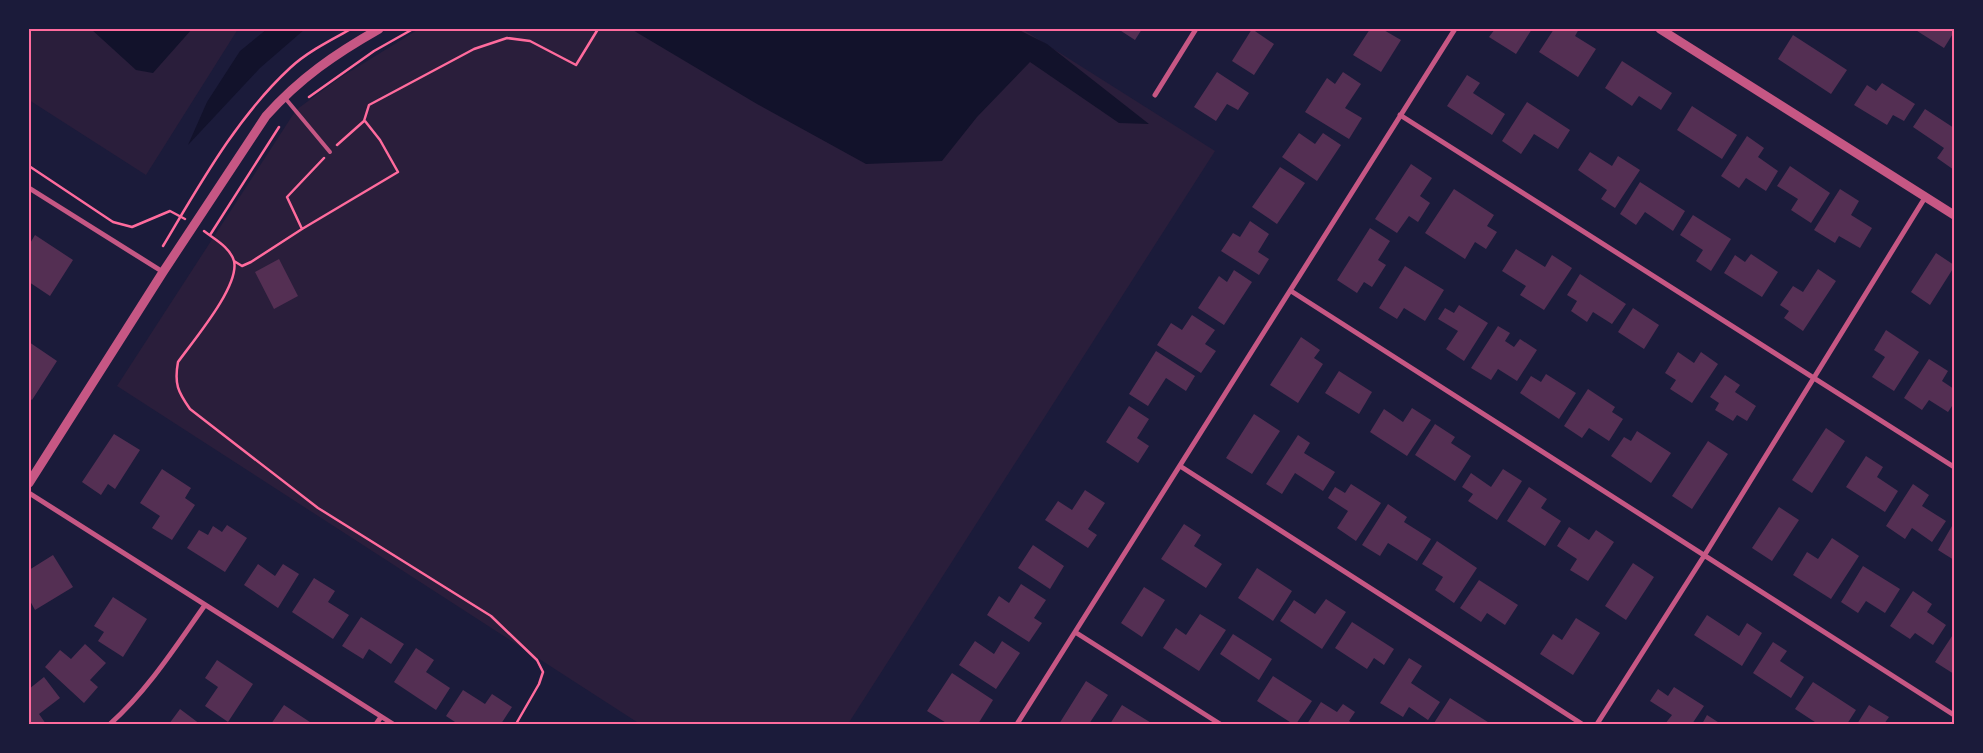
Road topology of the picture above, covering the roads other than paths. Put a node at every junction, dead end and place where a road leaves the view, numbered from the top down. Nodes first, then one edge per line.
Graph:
1 (379, 29) edge
2 (1196, 29) edge
3 (1454, 29) edge
4 (1660, 29) edge
5 (1155, 94) dead end
6 (283, 97) junction
7 (1400, 115) junction
8 (330, 152) road end
9 (29, 188) edge
10 (1926, 196) junction
11 (1954, 215) edge
12 (163, 272) junction
13 (1291, 291) junction
14 (1814, 379) junction
15 (1180, 466) junction
16 (1954, 468) edge
17 (29, 483) edge
18 (29, 493) edge
19 (1704, 556) junction
20 (205, 605) junction
21 (1076, 632) junction
22 (1954, 715) edge
23 (381, 717) junction
24 (110, 724) edge
25 (376, 724) edge
26 (393, 724) edge
27 (1017, 724) edge
28 (1220, 724) edge
29 (1582, 724) edge
30 (1597, 724) edge

1 - 6 street
2 - 5 street
3 - 7 street
4 - 10 street
6 - 8 lane
6 - 12 street
7 - 13 street
7 - 14 street
9 - 12 street
10 - 11 street
10 - 14 street
12 - 17 street
13 - 15 street
13 - 19 street
14 - 16 street
14 - 19 street
15 - 21 street
15 - 29 street
18 - 20 street
19 - 22 street
19 - 30 street
20 - 23 street
20 - 24 street
21 - 27 street
21 - 28 street
23 - 25 street
23 - 26 street

